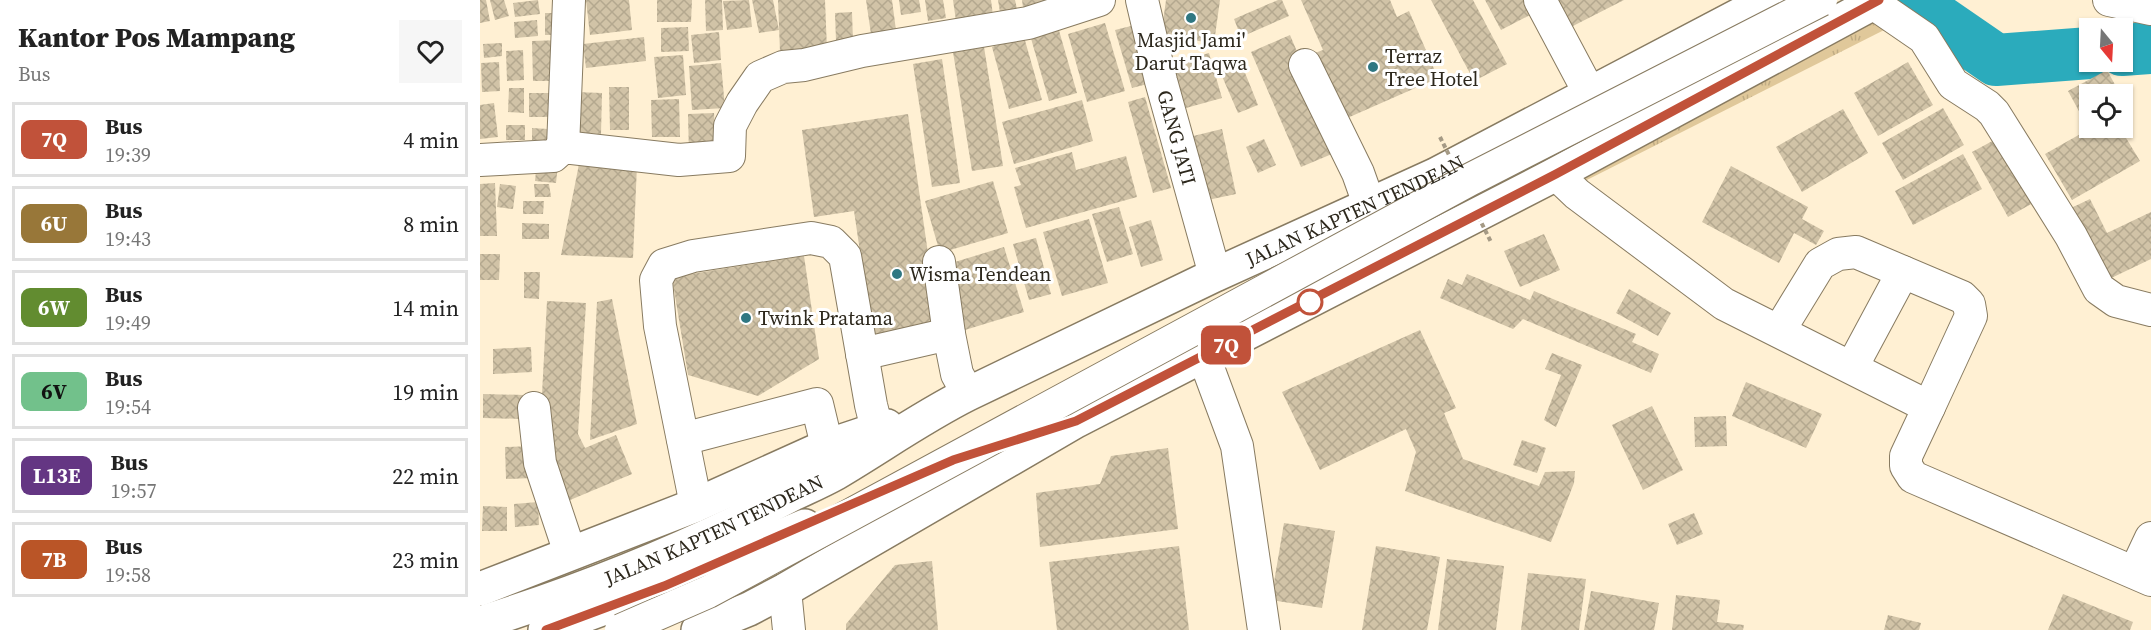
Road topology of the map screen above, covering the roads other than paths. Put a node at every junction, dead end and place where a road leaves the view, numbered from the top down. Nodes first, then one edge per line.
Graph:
1 (569, 0) edge
2 (1099, 0) edge
3 (1142, 0) edge
4 (1540, 0) edge
5 (1768, 0) edge
6 (1821, 0) edge
7 (2109, 0) edge
8 (1876, 2) edge
9 (2151, 9) edge
10 (1305, 65) dead end
11 (1590, 94) junction
12 (563, 147) junction
13 (480, 160) edge
14 (1556, 174) junction
15 (1369, 204) junction
16 (939, 262) dead end
17 (1903, 272) junction
18 (1215, 275) junction
19 (2151, 309) edge
20 (2151, 320) edge
21 (1779, 331) junction
22 (949, 334) junction
23 (2151, 335) edge
24 (861, 354) junction
25 (1204, 357) junction
26 (1852, 367) junction
27 (968, 394) junction
28 (1929, 407) junction
29 (534, 408) dead end
30 (935, 410) junction
31 (1076, 421) junction
32 (877, 429) junction
33 (683, 439) junction
34 (827, 446) junction
35 (696, 505) junction
36 (2151, 538) edge
37 (570, 553) junction
38 (660, 572) junction
39 (2143, 576) edge
40 (480, 589) edge
41 (785, 590) junction
42 (480, 623) edge
43 (545, 630) edge
44 (621, 630) edge
45 (698, 630) edge
46 (789, 630) edge
47 (1264, 630) edge

1 - 12 street
2 - 12 street
3 - 18 street, GANG JATI
4 - 11 street
5 - 11 main road, JALAN KAPTEN TENDEAN
6 - 44 street, bridge
7 - 9 street
8 - 14 main road, JALAN KAPTEN TENDEAN
8 - 19 street
10 - 15 street
11 - 15 main road, JALAN KAPTEN TENDEAN
12 - 13 street
14 - 21 street
14 - 25 main road, JALAN KAPTEN TENDEAN
15 - 18 main road, JALAN KAPTEN TENDEAN
16 - 22 street
17 - 21 street
17 - 26 street
17 - 28 street
18 - 27 main road, JALAN KAPTEN TENDEAN
20 - 23 street
21 - 26 street
22 - 24 street
22 - 27 street
24 - 32 street
24 - 33 street
25 - 31 main road, JALAN KAPTEN TENDEAN
25 - 47 street
26 - 28 street
27 - 30 main road, JALAN KAPTEN TENDEAN
28 - 39 street
29 - 37 street
30 - 32 main road, JALAN KAPTEN TENDEAN
30 - 38 main road, JALAN KAPTEN TENDEAN
31 - 38 main road, JALAN KAPTEN TENDEAN
31 - 41 main road, JALAN KAPTEN TENDEAN
32 - 34 main road, JALAN KAPTEN TENDEAN
33 - 34 street
33 - 35 street
34 - 35 main road, JALAN KAPTEN TENDEAN
35 - 37 main road, JALAN KAPTEN TENDEAN
36 - 39 street
37 - 40 main road, JALAN KAPTEN TENDEAN
38 - 42 main road, JALAN KAPTEN TENDEAN
38 - 43 main road, JALAN KAPTEN TENDEAN
41 - 45 main road, JALAN KAPTEN TENDEAN
41 - 46 street

